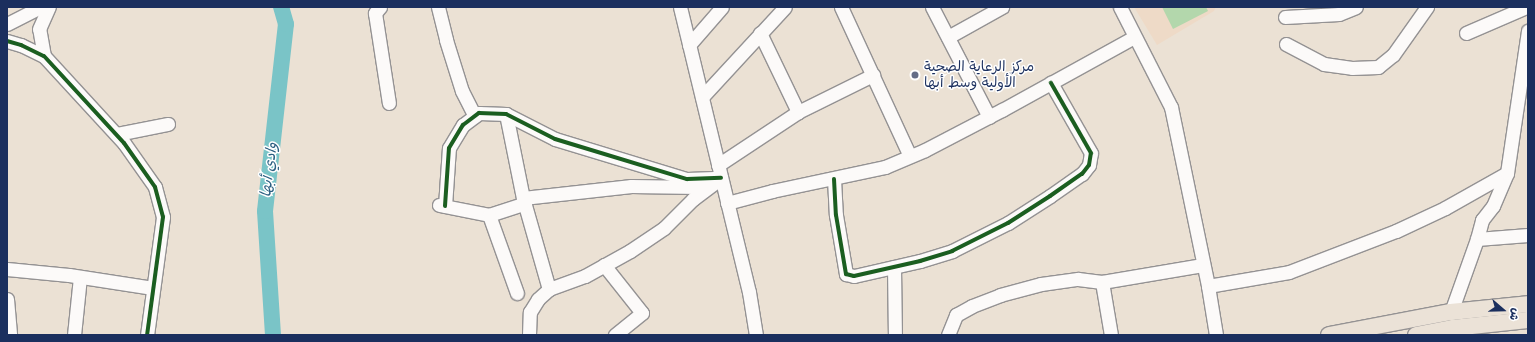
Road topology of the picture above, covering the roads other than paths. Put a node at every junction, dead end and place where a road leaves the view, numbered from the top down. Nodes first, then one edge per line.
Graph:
1 (41, 7) edge
2 (49, 7) edge
3 (380, 7) edge
4 (438, 7) edge
5 (680, 7) edge
6 (722, 7) edge
7 (785, 7) edge
8 (841, 7) edge
9 (932, 7) edge
10 (1002, 7) edge
11 (1120, 7) edge
12 (1356, 7) edge
13 (1427, 7) edge
14 (1526, 7) edge
15 (1285, 16) dead end
16 (7, 24) edge
17 (1528, 31) edge
18 (760, 33) junction
19 (1466, 33) dead end
20 (948, 37) junction
21 (1134, 37) junction
22 (7, 41) edge
23 (1286, 44) dead end
24 (689, 45) junction
25 (44, 56) junction
26 (1525, 73) edge
27 (873, 74) junction
28 (1051, 83) junction
29 (702, 97) junction
30 (389, 103) dead end
31 (798, 112) junction
32 (506, 114) junction
33 (475, 116) junction
34 (988, 117) junction
35 (168, 124) dead end
36 (117, 134) junction
37 (910, 156) junction
38 (718, 165) junction
39 (1507, 173) junction
40 (721, 178) junction
41 (834, 179) junction
42 (710, 187) junction
43 (524, 201) junction
44 (727, 203) junction
45 (489, 215) junction
46 (1528, 235) edge
47 (1477, 239) junction
48 (604, 265) junction
49 (1204, 265) junction
50 (894, 267) junction
51 (7, 269) edge
52 (80, 277) junction
53 (1102, 282) junction
54 (1208, 286) junction
55 (153, 288) junction
56 (549, 289) junction
57 (516, 293) dead end
58 (7, 299) edge
59 (1528, 304) edge
60 (1451, 312) junction
61 (1528, 320) edge
62 (10, 335) edge
63 (74, 335) edge
64 (148, 335) edge
65 (529, 335) edge
66 (615, 335) edge
67 (756, 335) edge
68 (895, 335) edge
69 (948, 335) edge
70 (1111, 335) edge
71 (1216, 335) edge
72 (1329, 335) edge
73 (1416, 335) edge

1 - 16 street
2 - 25 street
3 - 30 street
4 - 33 street
5 - 24 street
6 - 24 street
7 - 18 street
8 - 27 street
9 - 20 street
10 - 20 street
11 - 21 street
12 - 15 street
13 - 23 street
14 - 19 street
17 - 26 street
18 - 29 street
18 - 31 street
20 - 34 street
21 - 28 street
21 - 49 street
22 - 25 street
24 - 29 street
25 - 36 street
26 - 39 street
27 - 31 street
27 - 37 street
28 - 34 street
28 - 50 street
29 - 38 street
31 - 38 street
32 - 33 street
32 - 40 street
32 - 43 street
33 - 45 street
34 - 37 street
35 - 36 street
36 - 55 street
37 - 41 street
38 - 40 street
39 - 47 street
39 - 54 street
40 - 42 street
40 - 44 street
41 - 44 street
41 - 50 street
42 - 43 street
42 - 48 street
43 - 45 street
43 - 56 street
44 - 67 street
45 - 57 street
46 - 47 street
47 - 60 street
48 - 56 street
48 - 66 street
49 - 53 street
49 - 54 street
50 - 68 street
51 - 52 street
52 - 55 street
52 - 63 street
53 - 69 street
53 - 70 street
54 - 71 street
55 - 64 street
56 - 65 street
58 - 62 street
59 - 60 main road
60 - 72 main road
61 - 73 main road

